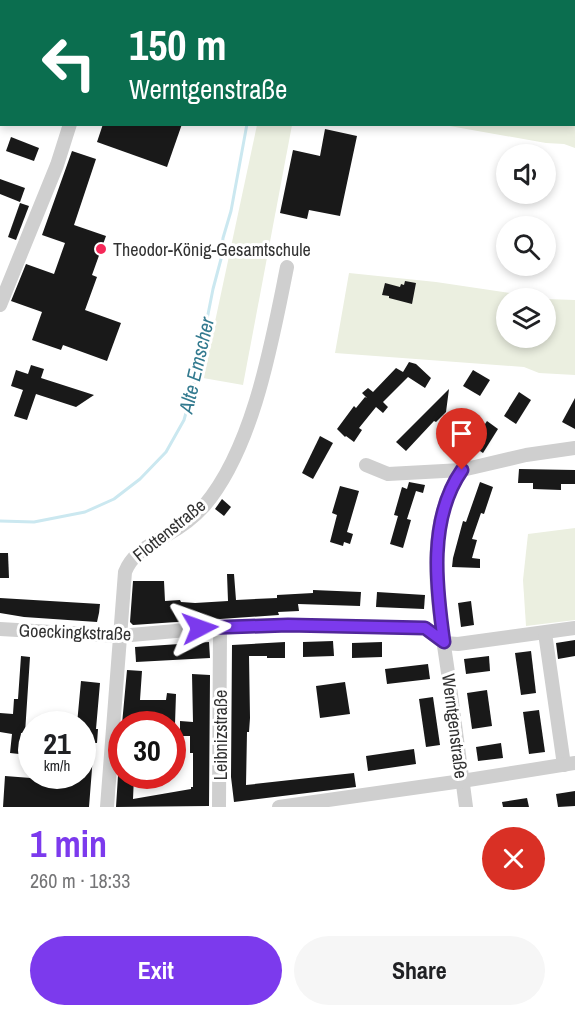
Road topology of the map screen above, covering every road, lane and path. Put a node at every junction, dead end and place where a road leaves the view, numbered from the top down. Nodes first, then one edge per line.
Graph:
1 (69, 126) edge
2 (287, 267) dead end
3 (0, 305) edge
4 (575, 448) edge
5 (366, 465) dead end
6 (462, 470) junction
7 (220, 627) junction
8 (575, 628) edge
9 (0, 629) edge
10 (545, 633) junction
11 (120, 636) junction
12 (444, 642) junction
13 (569, 764) edge
14 (462, 782) junction
15 (107, 807) edge
16 (219, 807) edge
17 (279, 807) edge
18 (466, 807) edge

1 - 3 street
2 - 11 street, Flottenstraße
4 - 6 street
5 - 6 street
6 - 12 street, Werntgenstraße
7 - 11 street, Goeckingkstraße
7 - 12 street, Goeckingkstraße
7 - 16 street, Leibnizstraße
8 - 10 street, Goeckingkstraße
9 - 11 street, Goeckingkstraße
10 - 12 street, Goeckingkstraße
10 - 13 street
11 - 15 street, Flottenstraße
12 - 14 street, Werntgenstraße
13 - 14 street
14 - 17 street
14 - 18 street, Werntgenstraße

